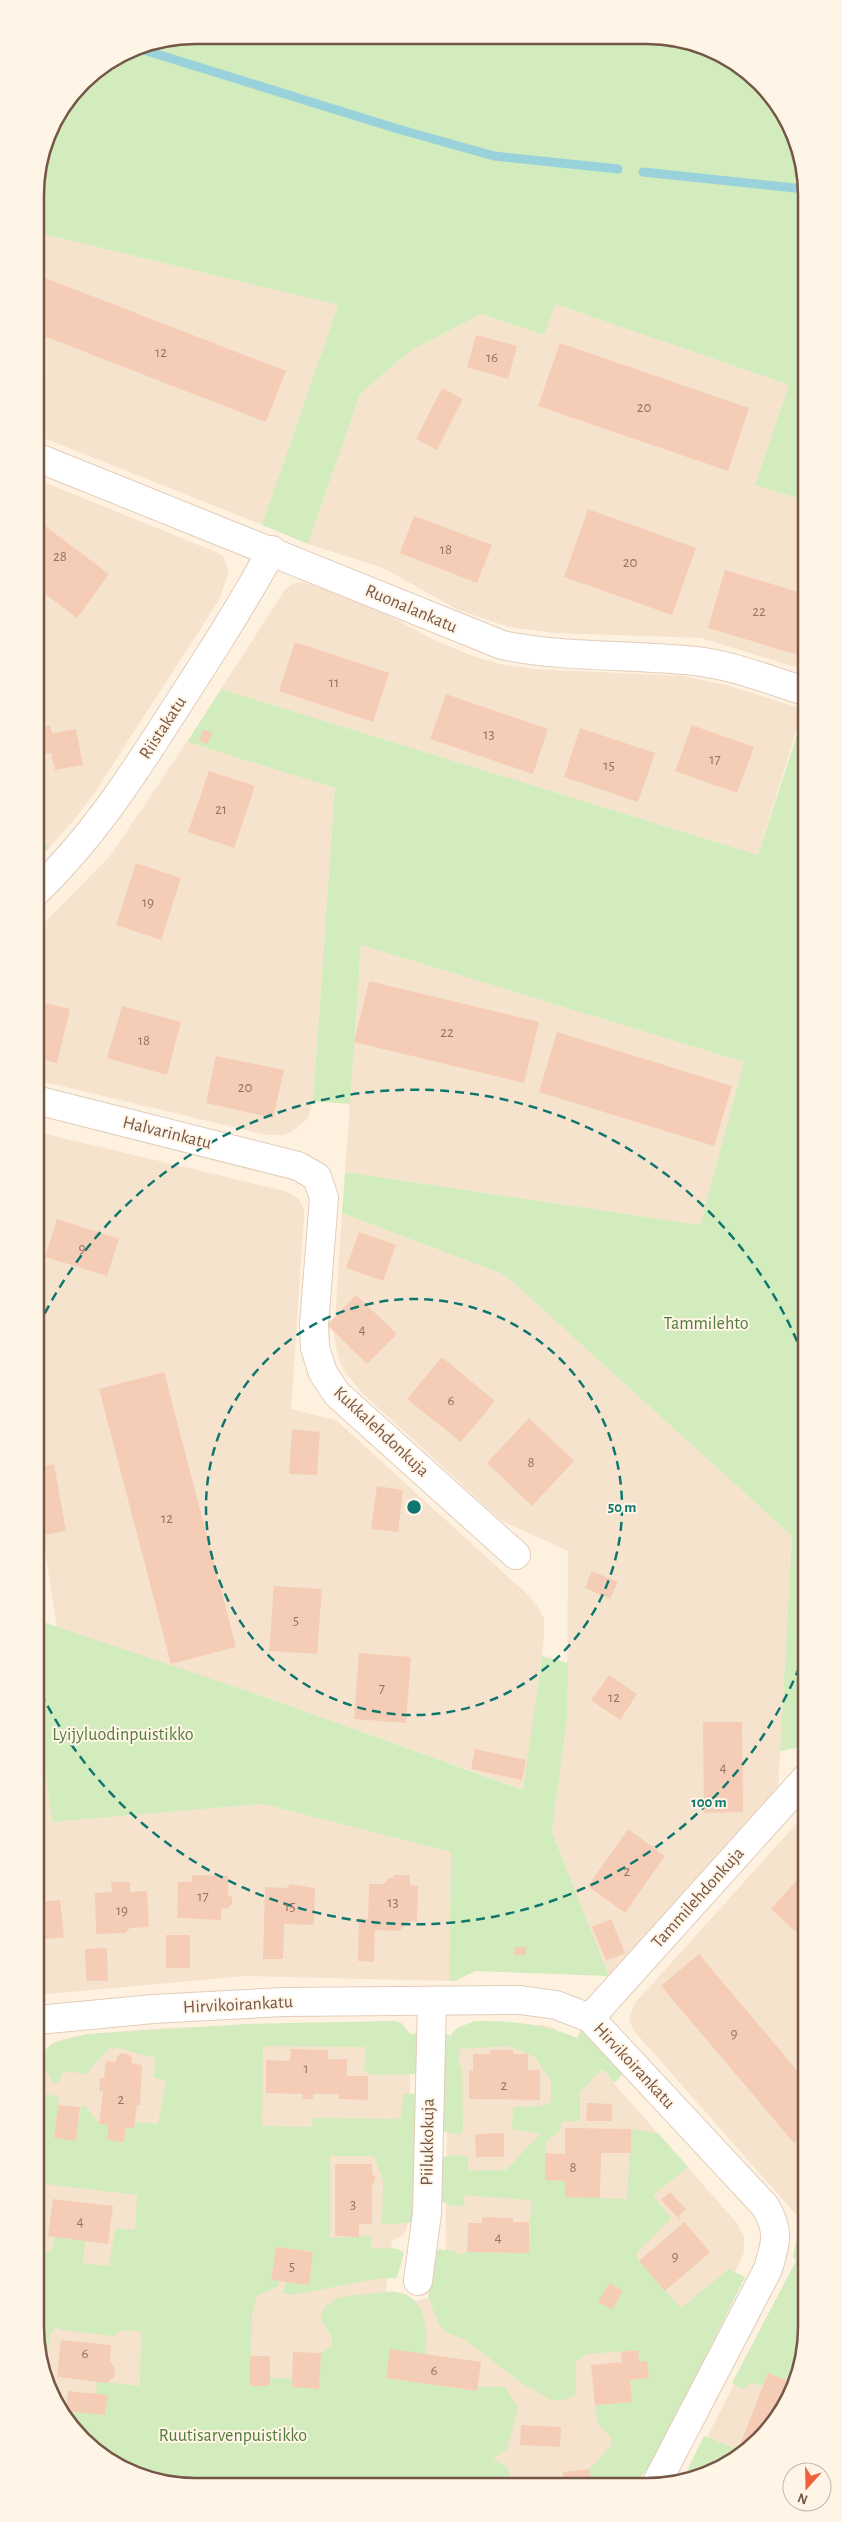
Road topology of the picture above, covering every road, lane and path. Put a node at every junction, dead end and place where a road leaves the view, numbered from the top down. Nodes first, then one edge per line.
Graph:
1 (44, 460) edge
2 (272, 550) junction
3 (798, 689) edge
4 (44, 884) edge
5 (44, 1102) edge
6 (298, 1166) joint
7 (516, 1556) dead end
8 (798, 1787) edge
9 (432, 2002) junction
10 (590, 2018) junction
11 (44, 2019) edge
12 (418, 2281) dead end
13 (659, 2478) edge

1 - 2 street, Ruonalankatu
2 - 3 street, Ruonalankatu
2 - 4 street, Riistakatu
5 - 6 street, Halvarinkatu
6 - 7 street, Kukkalehdonkuja
8 - 10 street, Tammilehdonkuja
9 - 10 street, Hirvikoirankatu
9 - 11 street, Hirvikoirankatu
9 - 12 street, Piilukkokuja
10 - 13 street, Hirvikoirankatu

